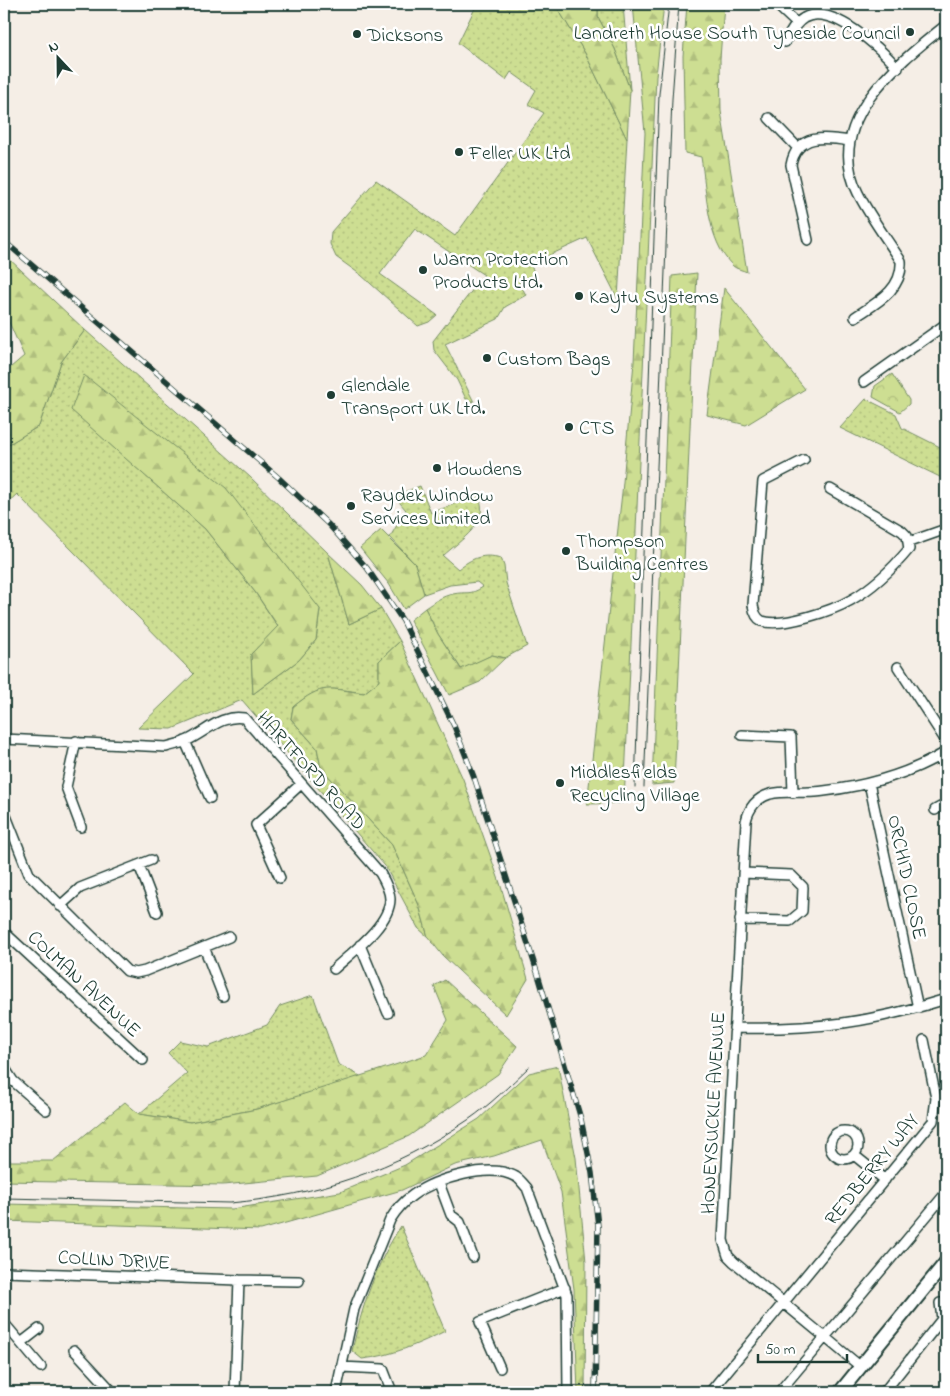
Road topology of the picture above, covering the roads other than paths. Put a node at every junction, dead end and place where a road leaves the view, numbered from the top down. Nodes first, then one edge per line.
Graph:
1 (780, 8) dead end
2 (797, 24) junction
3 (946, 25) edge
4 (785, 42) dead end
5 (898, 68) junction
6 (769, 118) dead end
7 (850, 141) junction
8 (798, 148) junction
9 (808, 240) dead end
10 (855, 317) dead end
11 (946, 324) edge
12 (864, 382) dead end
13 (804, 460) dead end
14 (830, 488) dead end
15 (946, 529) edge
16 (909, 542) junction
17 (898, 666) dead end
18 (742, 735) dead end
19 (4, 739) edge
20 (76, 741) junction
21 (946, 741) edge
22 (185, 742) junction
23 (943, 754) edge
24 (946, 770) edge
25 (869, 783) junction
26 (302, 784) junction
27 (793, 793) junction
28 (210, 798) dead end
29 (946, 804) edge
30 (935, 810) dead end
31 (4, 811) edge
32 (81, 827) dead end
33 (152, 860) dead end
34 (138, 865) junction
35 (743, 873) junction
36 (280, 878) dead end
37 (60, 906) junction
38 (157, 912) dead end
39 (740, 920) junction
40 (4, 932) edge
41 (229, 937) dead end
42 (360, 945) junction
43 (204, 947) junction
44 (334, 969) dead end
45 (223, 996) dead end
46 (946, 1000) edge
47 (918, 1008) junction
48 (388, 1013) dead end
49 (734, 1028) junction
50 (924, 1040) dead end
51 (143, 1060) dead end
52 (4, 1067) edge
53 (46, 1110) dead end
54 (854, 1155) dead end
55 (885, 1180) junction
56 (439, 1183) junction
57 (946, 1193) edge
58 (473, 1257) dead end
59 (946, 1262) edge
60 (4, 1272) edge
61 (239, 1280) junction
62 (299, 1281) dead end
63 (565, 1288) junction
64 (940, 1303) dead end
65 (784, 1304) junction
66 (944, 1318) edge
67 (4, 1324) edge
68 (38, 1329) dead end
69 (824, 1337) junction
70 (21, 1343) junction
71 (74, 1350) dead end
72 (41, 1366) dead end
73 (341, 1366) junction
74 (861, 1367) junction
75 (500, 1368) dead end
76 (113, 1392) edge
77 (234, 1392) edge
78 (336, 1392) edge
79 (392, 1392) edge
80 (568, 1392) edge
81 (710, 1392) edge
82 (779, 1392) edge
83 (840, 1392) edge
84 (884, 1392) edge

1 - 2 street
2 - 4 street
2 - 5 street
3 - 5 street
5 - 7 street
6 - 8 street
7 - 8 street
7 - 10 street
8 - 9 street
11 - 12 street
13 - 16 street
14 - 16 street
15 - 16 street
17 - 21 street
18 - 27 street
19 - 20 street, HARTFORD ROAD
20 - 22 street, HARTFORD ROAD
20 - 32 street
22 - 26 street, HARTFORD ROAD
22 - 28 street
23 - 24 street
23 - 25 street
25 - 27 street
25 - 47 street, ORCHID CLOSE
26 - 36 street
26 - 42 street, HARTFORD ROAD
27 - 35 street, HONEYSUCKLE AVENUE
29 - 30 street
31 - 37 street
33 - 34 street
34 - 37 street
34 - 38 street
35 - 39 street, HONEYSUCKLE AVENUE
35 - 39 street
37 - 43 street
39 - 49 street, HONEYSUCKLE AVENUE
40 - 51 street, COLMAN AVENUE
41 - 43 street
42 - 44 street, HARTFORD ROAD
42 - 48 street
43 - 45 street
46 - 47 street
47 - 49 street
49 - 65 street, HONEYSUCKLE AVENUE
50 - 55 street, REDBERRY WAY
52 - 53 street
54 - 55 street
55 - 65 street, REDBERRY WAY
56 - 58 street
56 - 63 street
56 - 73 street
57 - 69 street
59 - 74 street
60 - 61 street, COLLIN DRIVE
61 - 62 street, COLLIN DRIVE
61 - 77 street
63 - 75 street
63 - 80 street
64 - 66 street
65 - 69 street, HONEYSUCKLE AVENUE
65 - 81 street, REDBERRY WAY
66 - 84 street
67 - 70 street
68 - 70 street
69 - 74 street, HONEYSUCKLE AVENUE
69 - 82 street
70 - 72 street
71 - 76 street
73 - 78 street
73 - 79 street
74 - 83 street

